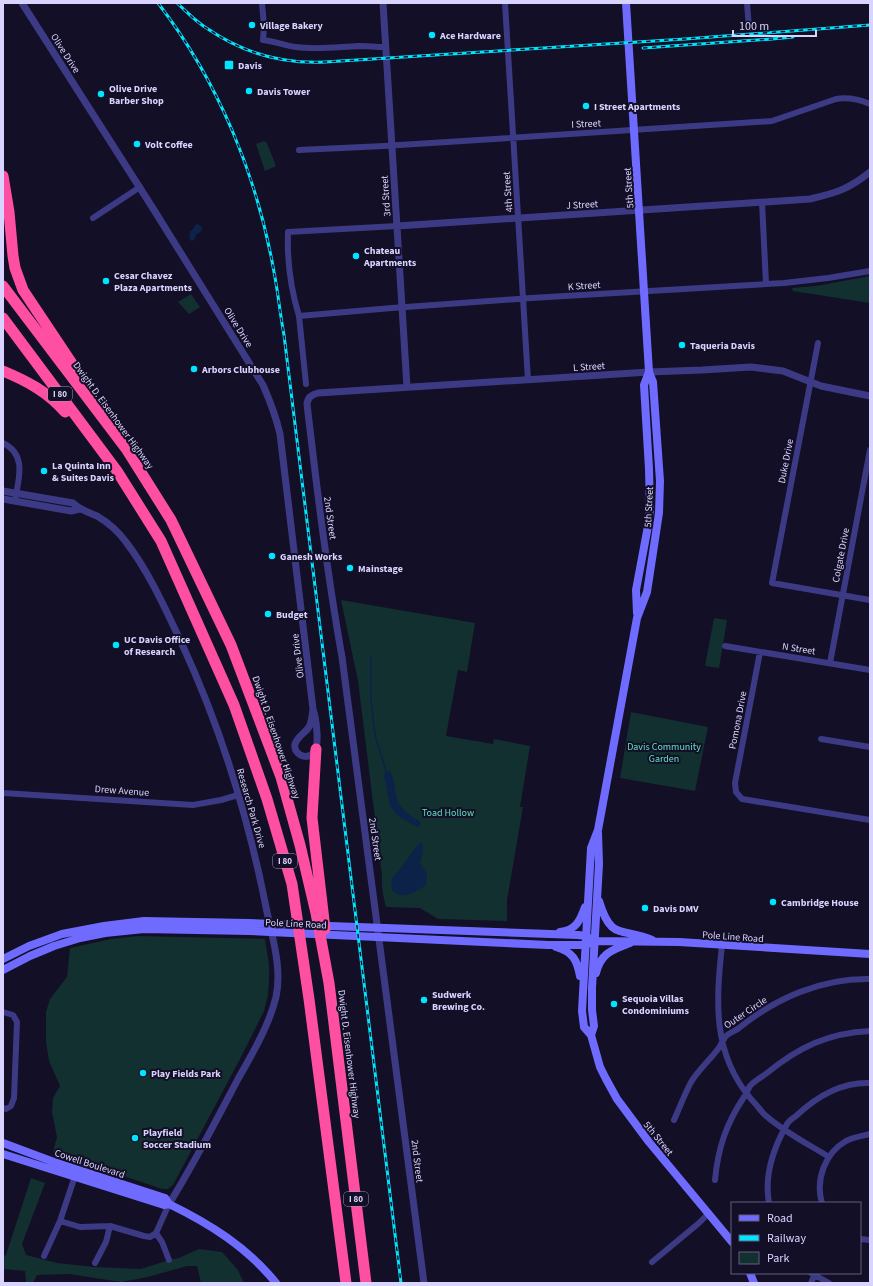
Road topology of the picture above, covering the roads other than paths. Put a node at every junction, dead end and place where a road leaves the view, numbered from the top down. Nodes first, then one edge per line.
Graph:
1 (22, 3) edge
2 (262, 3) edge
3 (383, 3) edge
4 (505, 3) edge
5 (626, 3) edge
6 (748, 3) edge
7 (749, 28) dead end
8 (386, 47) junction
9 (870, 104) edge
10 (634, 130) junction
11 (513, 137) junction
12 (392, 145) junction
13 (298, 150) dead end
14 (870, 172) edge
15 (3, 176) edge
16 (140, 187) junction
17 (762, 202) junction
18 (640, 210) junction
19 (93, 218) dead end
20 (518, 218) junction
21 (397, 226) junction
22 (870, 271) edge
23 (766, 284) junction
24 (3, 286) edge
25 (644, 292) junction
26 (523, 299) junction
27 (402, 308) junction
28 (299, 316) junction
29 (3, 318) edge
30 (818, 343) dead end
31 (3, 371) edge
32 (649, 372) junction
33 (528, 380) junction
34 (810, 381) junction
35 (306, 384) dead end
36 (407, 387) junction
37 (86, 395) junction
38 (870, 396) edge
39 (308, 398) joint
40 (3, 443) edge
41 (870, 450) edge
42 (117, 471) junction
43 (3, 491) edge
44 (16, 493) junction
45 (3, 499) edge
46 (15, 501) junction
47 (80, 509) junction
48 (842, 596) junction
49 (870, 600) edge
50 (725, 646) dead end
51 (760, 652) junction
52 (830, 663) junction
53 (870, 670) edge
54 (313, 709) junction
55 (821, 739) dead end
56 (870, 747) edge
57 (316, 749) junction
58 (3, 793) edge
59 (238, 795) junction
60 (870, 820) edge
61 (598, 830) junction
62 (597, 894) junction
63 (588, 899) junction
64 (248, 927) junction
65 (536, 934) junction
66 (548, 934) junction
67 (456, 936) junction
68 (586, 936) junction
69 (595, 941) junction
70 (656, 941) junction
71 (635, 942) junction
72 (501, 943) junction
73 (548, 945) junction
74 (585, 945) junction
75 (722, 945) junction
76 (870, 954) edge
77 (3, 959) edge
78 (3, 970) edge
79 (870, 979) edge
80 (329, 983) junction
81 (582, 985) junction
82 (592, 988) junction
83 (3, 1012) edge
84 (870, 1031) edge
85 (591, 1035) junction
86 (722, 1044) junction
87 (870, 1083) edge
88 (746, 1093) junction
89 (3, 1108) edge
90 (674, 1120) dead end
91 (785, 1130) junction
92 (870, 1134) edge
93 (3, 1143) edge
94 (3, 1154) edge
95 (829, 1157) junction
96 (76, 1174) junction
97 (715, 1180) dead end
98 (769, 1202) edge
99 (822, 1202) edge
100 (169, 1204) junction
101 (709, 1213) junction
102 (60, 1221) junction
103 (110, 1226) junction
104 (156, 1233) junction
105 (731, 1241) edge
106 (44, 1256) dead end
107 (169, 1260) dead end
108 (95, 1262) dead end
109 (652, 1262) dead end
110 (813, 1274) edge
111 (276, 1283) edge
112 (346, 1283) edge
113 (366, 1283) edge
114 (424, 1283) edge
115 (811, 1283) edge
116 (829, 1283) edge

1 - 16 street, Olive Drive
2 - 8 street
3 - 8 street, 3rd Street
4 - 11 street, 4th Street
5 - 10 main road, 5th Street
6 - 7 street
8 - 12 street, 3rd Street
9 - 10 street, I Street
10 - 11 street, I Street
10 - 18 main road, 5th Street
11 - 12 street, I Street
11 - 20 street, 4th Street
12 - 13 street, I Street
12 - 21 street, 3rd Street
14 - 17 street, J Street
15 - 37 highway
16 - 19 street
16 - 54 street, Olive Drive
17 - 18 street, J Street
17 - 23 street
18 - 20 street, J Street
18 - 25 main road, 5th Street
20 - 21 street, J Street
20 - 26 street, 4th Street
21 - 27 street, 3rd Street
21 - 28 street, J Street
22 - 23 street, K Street
23 - 25 street, K Street
24 - 37 highway, Dwight D. Eisenhower Highway / I 80
25 - 26 street, K Street
25 - 32 main road, 5th Street
26 - 27 street, K Street
26 - 33 street, 4th Street
27 - 28 street, K Street
27 - 36 street, 3rd Street
28 - 35 street
29 - 42 highway, I 80
30 - 34 street, Duke Drive
31 - 42 highway
32 - 33 street, L Street
32 - 34 street, L Street
32 - 61 main road, 5th Street
33 - 36 street, L Street
34 - 38 street, L Street
34 - 48 street, Duke Drive
36 - 39 street, L Street
37 - 80 highway, Dwight D. Eisenhower Highway / I 80
39 - 114 street, 2nd Street
40 - 44 street
41 - 48 street, Colgate Drive
42 - 112 highway, I 80
43 - 44 street, Research Park Drive
44 - 46 street
44 - 47 street, Research Park Drive
45 - 46 street, Research Park Drive
46 - 47 street, Research Park Drive
47 - 59 street, Research Park Drive
48 - 49 street
48 - 52 street, Colgate Drive
50 - 51 street, N Street
51 - 52 street, N Street
51 - 60 street, Pomona Drive
52 - 53 street, N Street
54 - 57 street, Olive Drive
54 - 57 street, Olive Drive
55 - 56 street
57 - 80 highway
58 - 59 street, Drew Avenue
59 - 100 street, Research Park Drive
61 - 62 main road, 5th Street
61 - 63 main road, 5th Street
62 - 69 main road, 5th Street
62 - 70 main road
63 - 66 main road
63 - 68 main road, 5th Street
64 - 67 main road, Pole Line Road
64 - 77 main road, Pole Line Road
64 - 78 main road, Pole Line Road
65 - 66 main road, Pole Line Road
65 - 67 main road, Pole Line Road
65 - 72 main road
66 - 68 main road, Pole Line Road
67 - 72 main road, Pole Line Road
68 - 69 main road, Pole Line Road
68 - 74 main road, 5th Street
69 - 71 main road, Pole Line Road
69 - 74 main road, Pole Line Road
69 - 82 main road, 5th Street
70 - 71 main road, Pole Line Road
70 - 75 main road, Pole Line Road
71 - 82 main road
72 - 73 main road, Pole Line Road
73 - 74 main road, Pole Line Road
73 - 81 main road
74 - 81 main road, 5th Street
75 - 76 main road, Pole Line Road
75 - 86 street
79 - 86 street, Outer Circle
80 - 113 highway, Dwight D. Eisenhower Highway / I 80
81 - 85 main road, 5th Street
82 - 85 main road, 5th Street
83 - 89 street
84 - 88 street
85 - 101 main road, 5th Street
86 - 88 street
86 - 90 street, Outer Circle
87 - 91 street
88 - 91 street
88 - 97 street
91 - 95 street
91 - 98 street
92 - 95 street
93 - 96 main road, Cowell Boulevard
94 - 96 main road, Cowell Boulevard
95 - 99 street
96 - 100 main road, Cowell Boulevard
96 - 102 street
100 - 104 street
100 - 111 main road, Cowell Boulevard
101 - 105 main road, 5th Street
101 - 109 street
102 - 103 street
102 - 106 street
103 - 104 street
103 - 108 street
104 - 107 street
110 - 115 street
110 - 116 street

